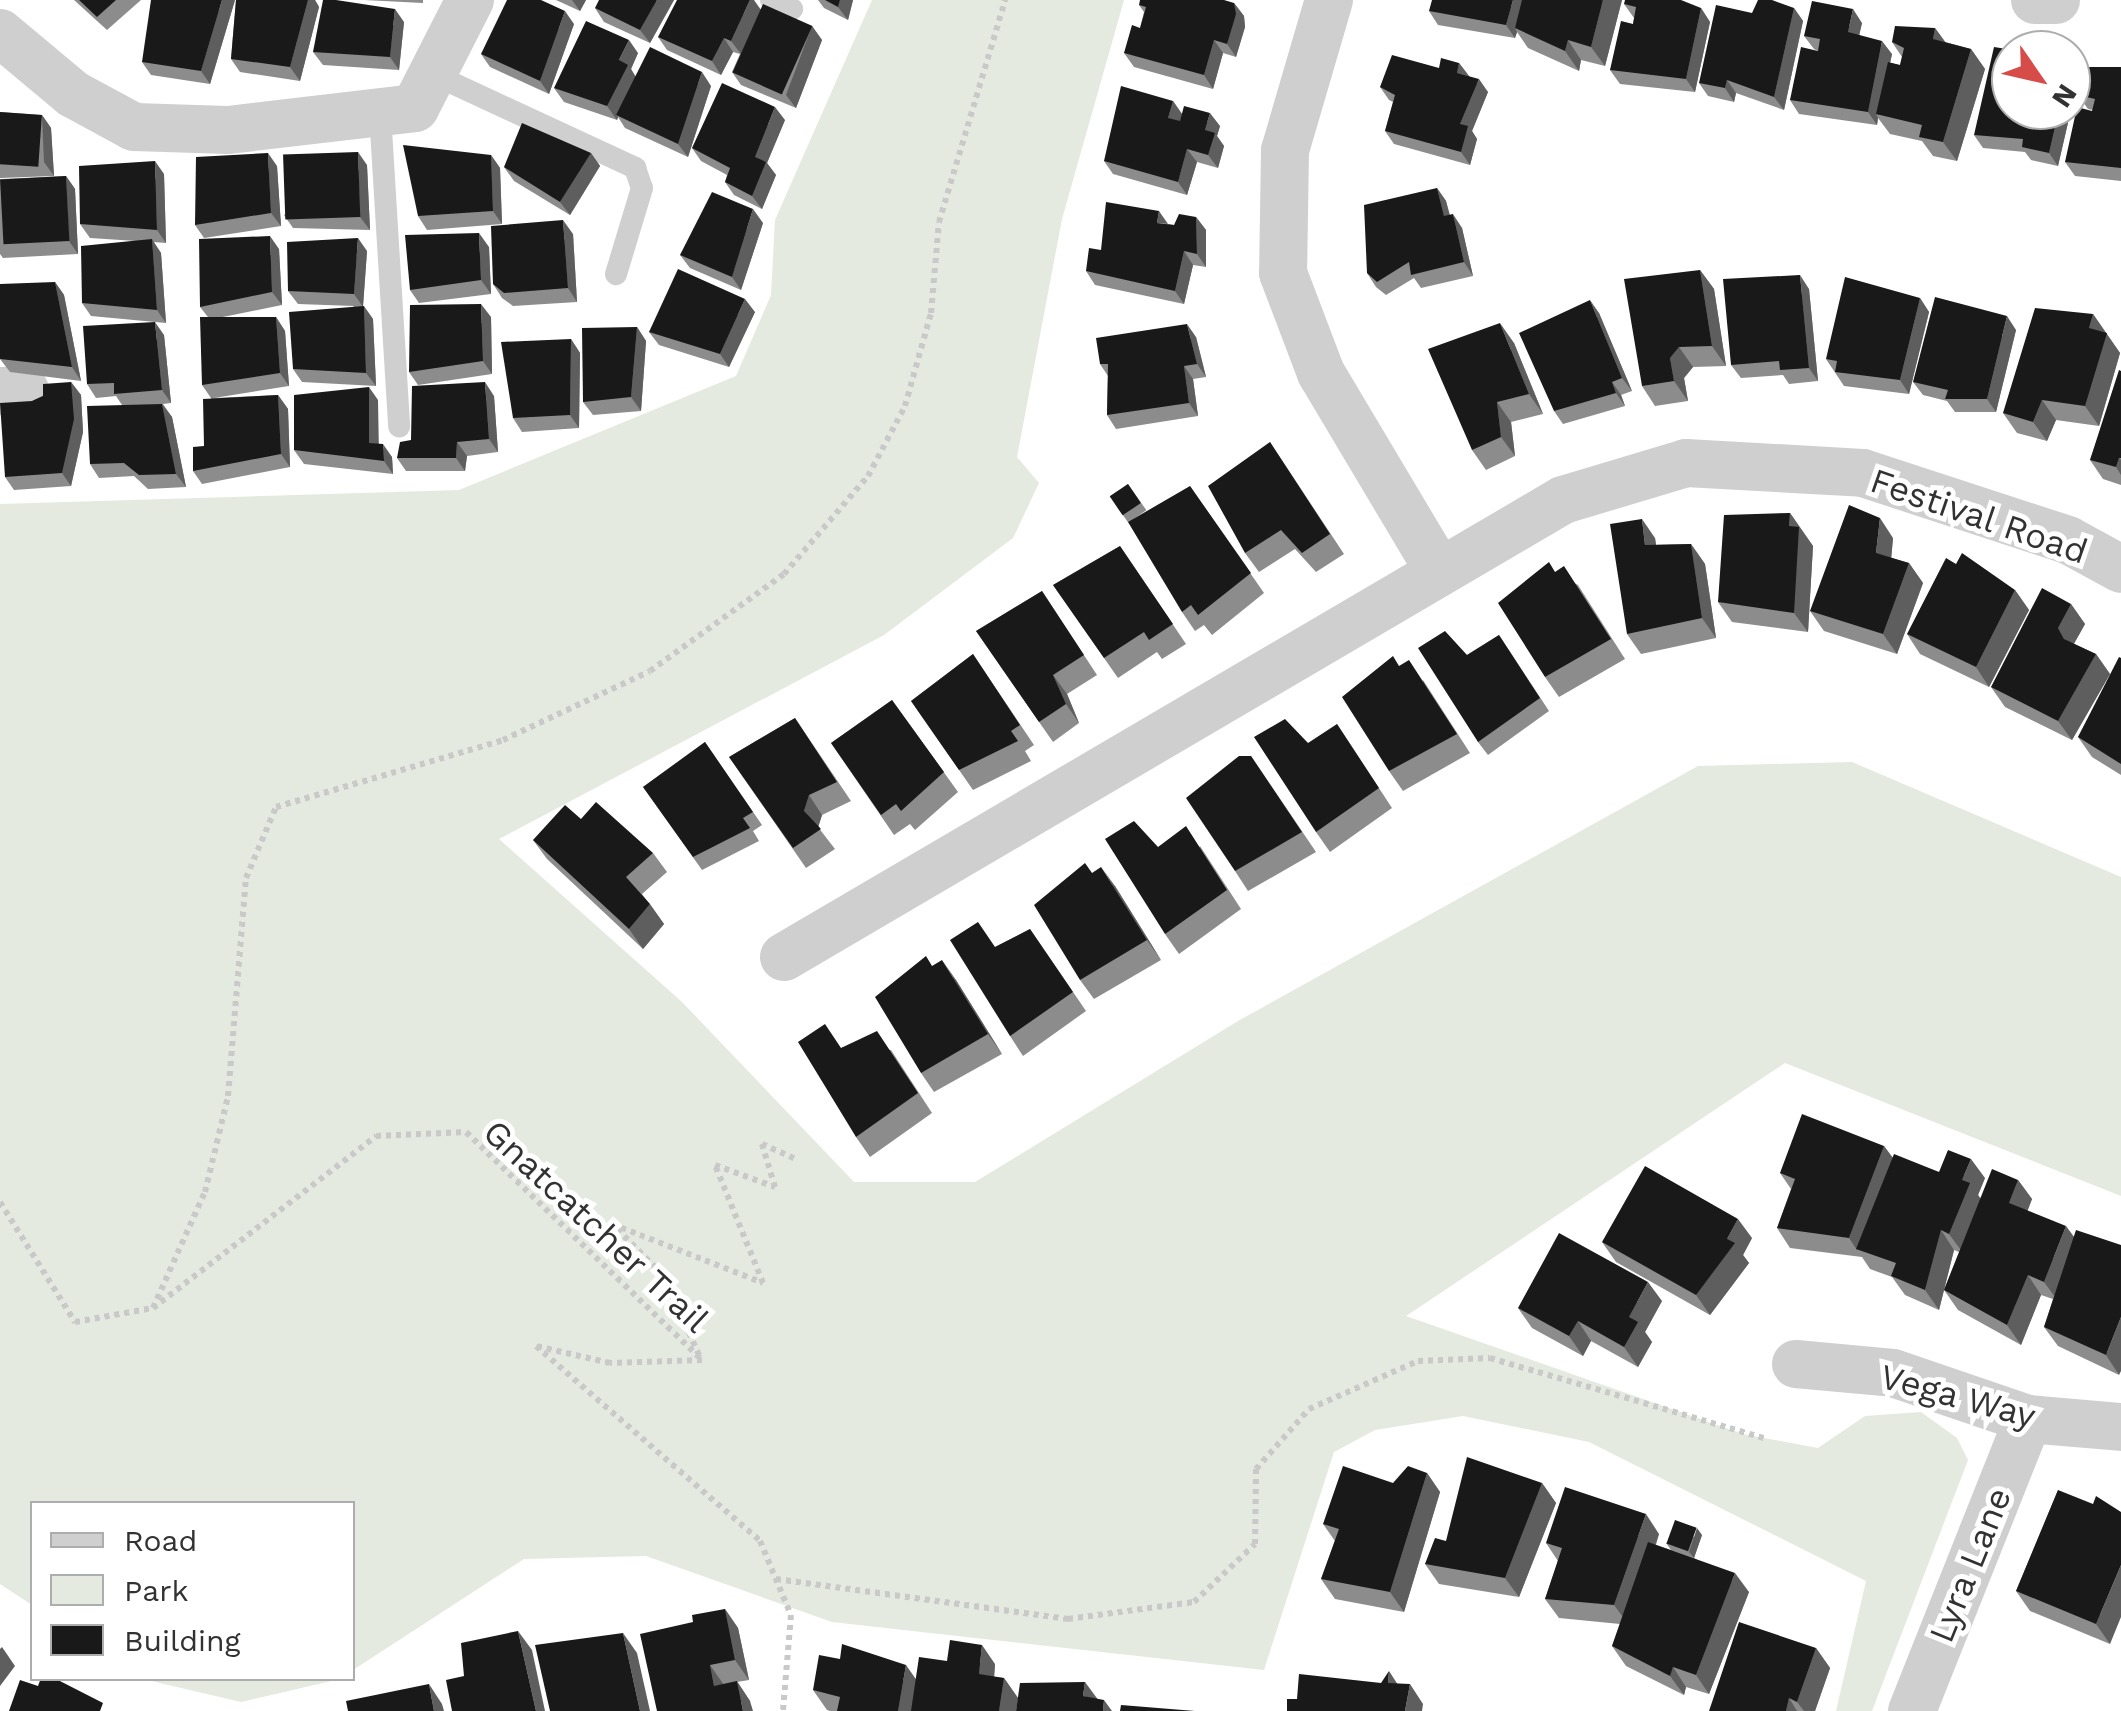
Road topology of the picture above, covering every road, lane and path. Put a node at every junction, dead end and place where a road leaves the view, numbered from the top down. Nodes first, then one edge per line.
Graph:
1 (470, 0) edge
2 (1005, 0) edge
3 (1329, 0) edge
4 (2035, 0) edge
5 (2056, 0) edge
6 (0, 33) edge
7 (435, 75) junction
8 (380, 113) junction
9 (616, 274) dead end
10 (399, 426) dead end
11 (2121, 569) edge
12 (1439, 571) junction
13 (784, 957) dead end
14 (796, 1159) dead end
15 (0, 1202) edge
16 (152, 1308) junction
17 (702, 1360) junction
18 (1796, 1364) dead end
19 (2028, 1419) junction
20 (2121, 1427) edge
21 (1767, 1439) dead end
22 (776, 1579) junction
23 (782, 1711) edge
24 (1912, 1711) edge

1 - 7 street
2 - 16 path
3 - 12 street
4 - 5 street
6 - 8 street
7 - 8 street
7 - 9 lane
8 - 10 lane
11 - 12 street, Festival Road
12 - 13 street, Festival Road
14 - 17 path
15 - 16 path, Gnatcatcher Trail
16 - 17 path, Gnatcatcher Trail
17 - 22 path, Gnatcatcher Trail
18 - 19 street, Vega Way
19 - 20 street, Vega Way
19 - 24 street, Lyra Lane
21 - 22 path
22 - 23 path, Gnatcatcher Trail

